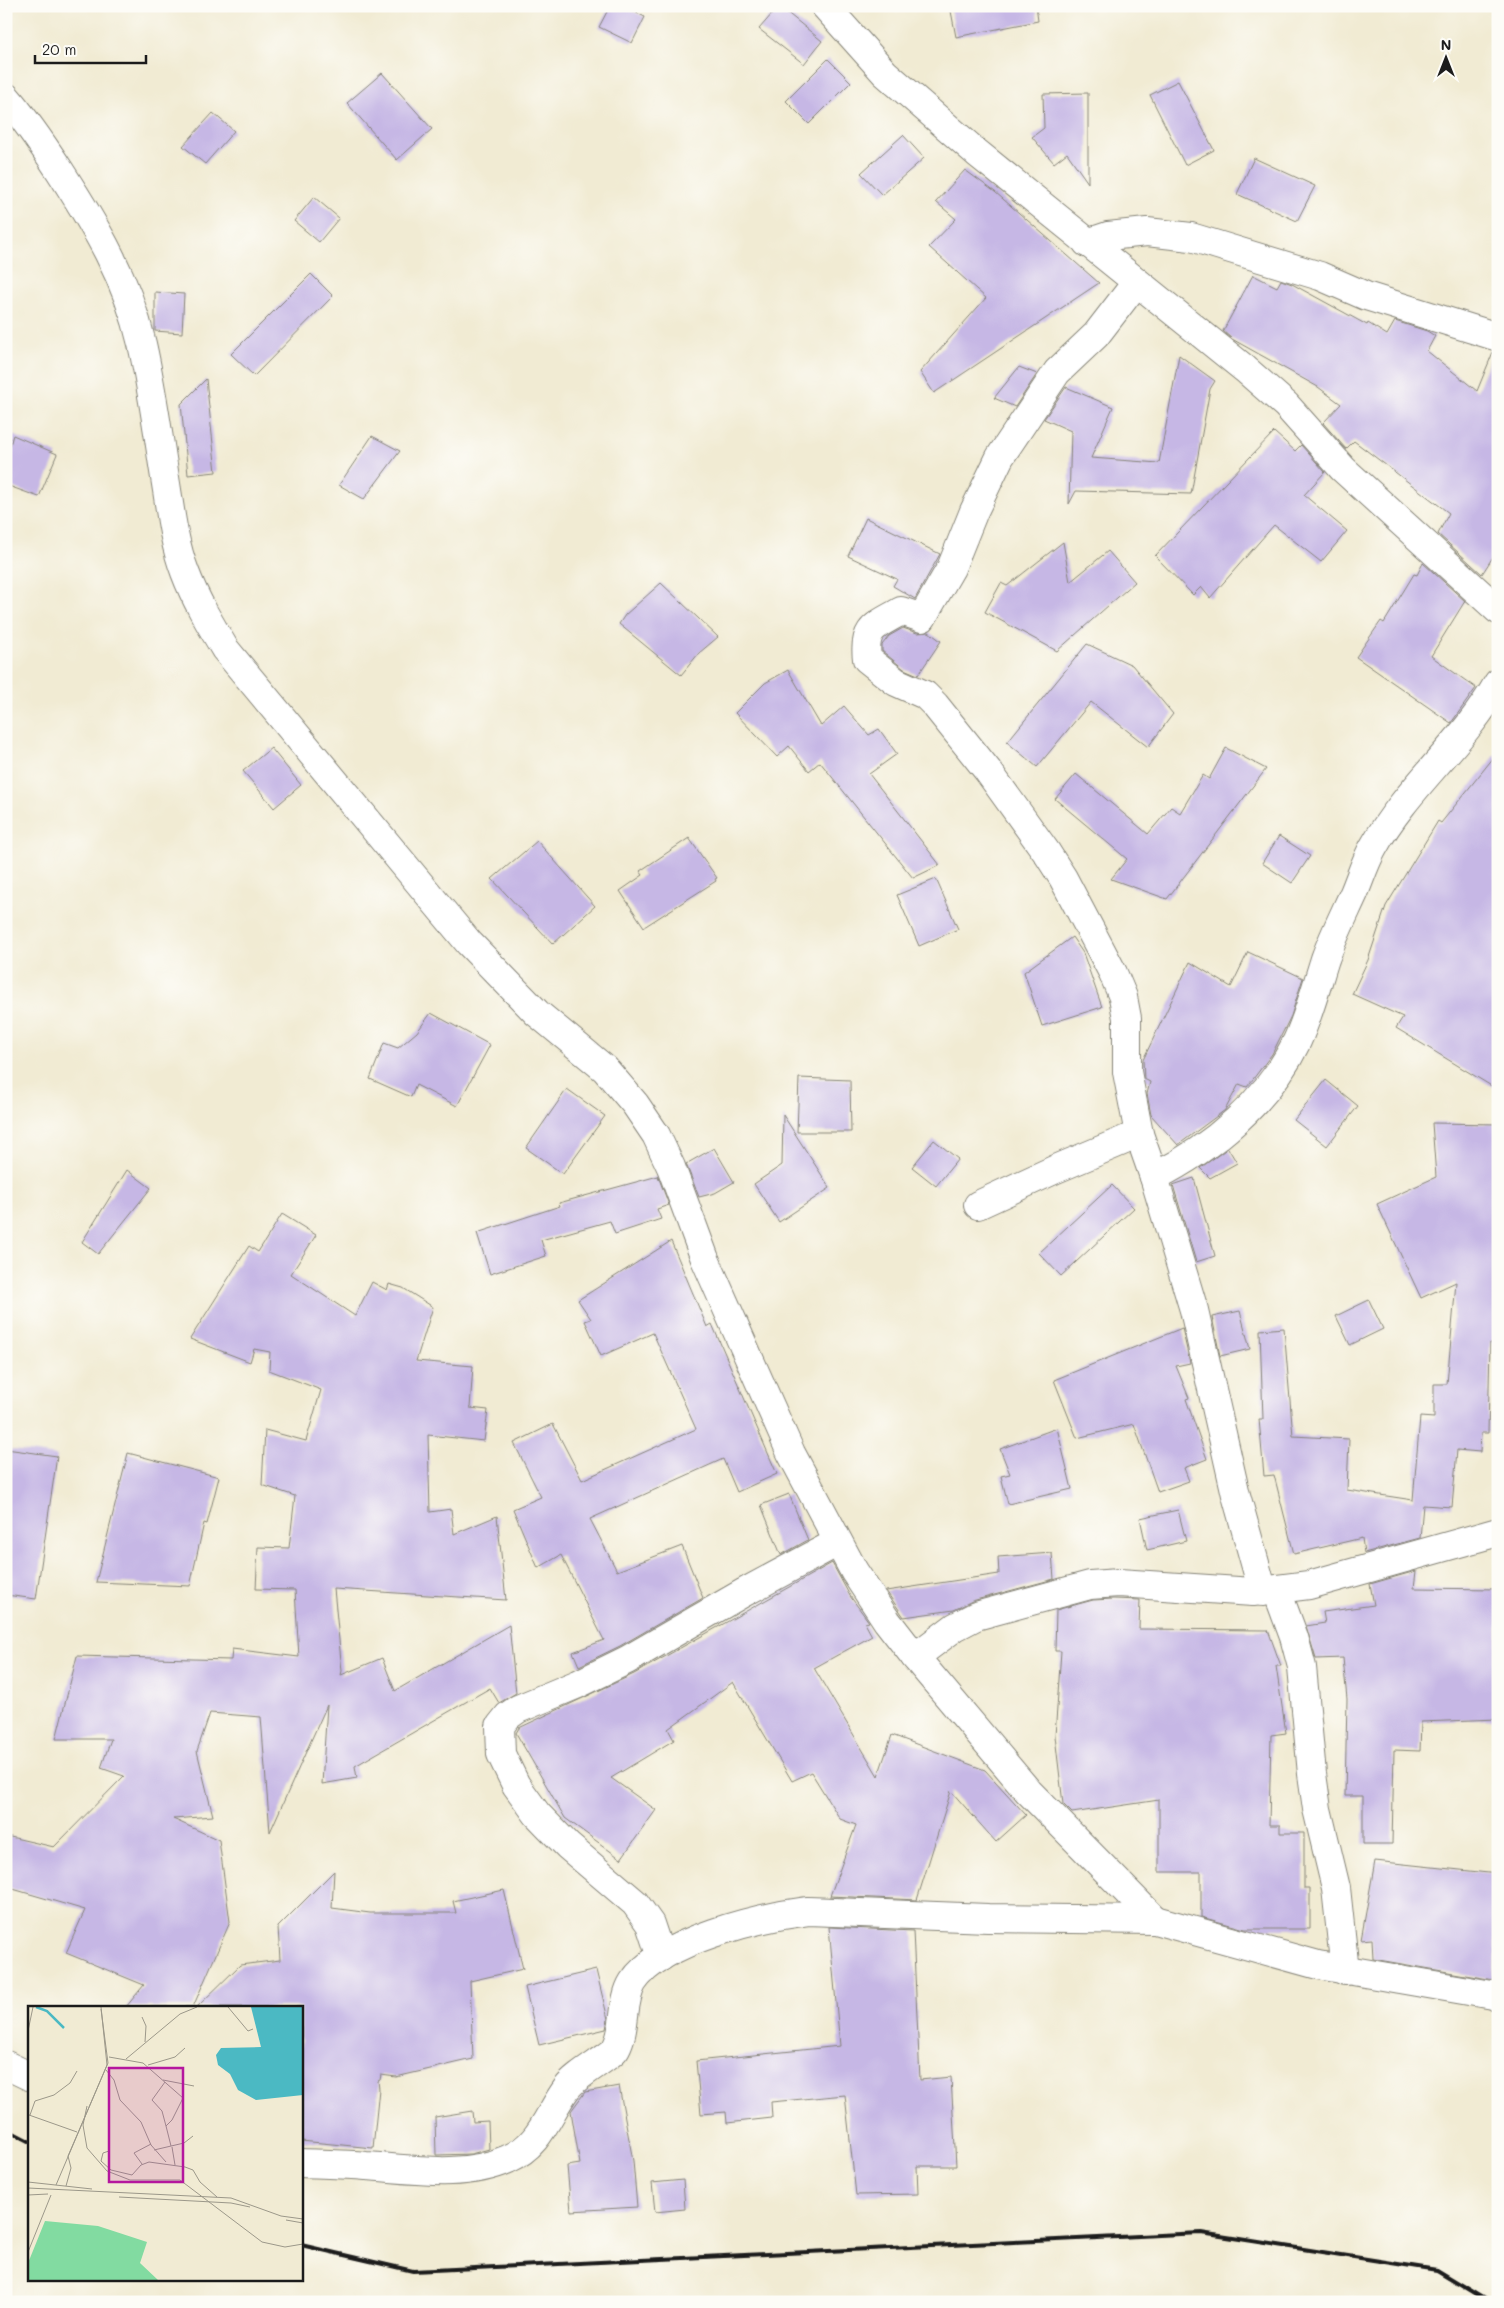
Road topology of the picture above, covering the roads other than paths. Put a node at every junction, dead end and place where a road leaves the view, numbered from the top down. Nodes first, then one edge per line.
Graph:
1 (825, 6) edge
2 (6, 97) edge
3 (1087, 243) junction
4 (1136, 283) junction
5 (1498, 337) edge
6 (1498, 610) edge
7 (1498, 682) edge
8 (1138, 1134) junction
9 (1154, 1177) junction
10 (978, 1205) dead end
11 (1498, 1532) edge
12 (838, 1542) junction
13 (1270, 1591) junction
14 (915, 1657) junction
15 (1155, 1920) junction
16 (662, 1957) junction
17 (1344, 1970) junction
18 (1498, 1996) edge
19 (6, 2065) edge
20 (28, 2076) edge
21 (302, 2163) edge

1 - 3 street
2 - 12 street
3 - 4 street
3 - 5 street
4 - 6 street
4 - 8 street
7 - 9 street
8 - 9 street
8 - 10 street
9 - 13 street
11 - 13 street
12 - 14 street
12 - 16 street
13 - 14 street
13 - 17 street
14 - 15 street
15 - 16 street
15 - 17 street
16 - 21 street
17 - 18 street
19 - 20 street

